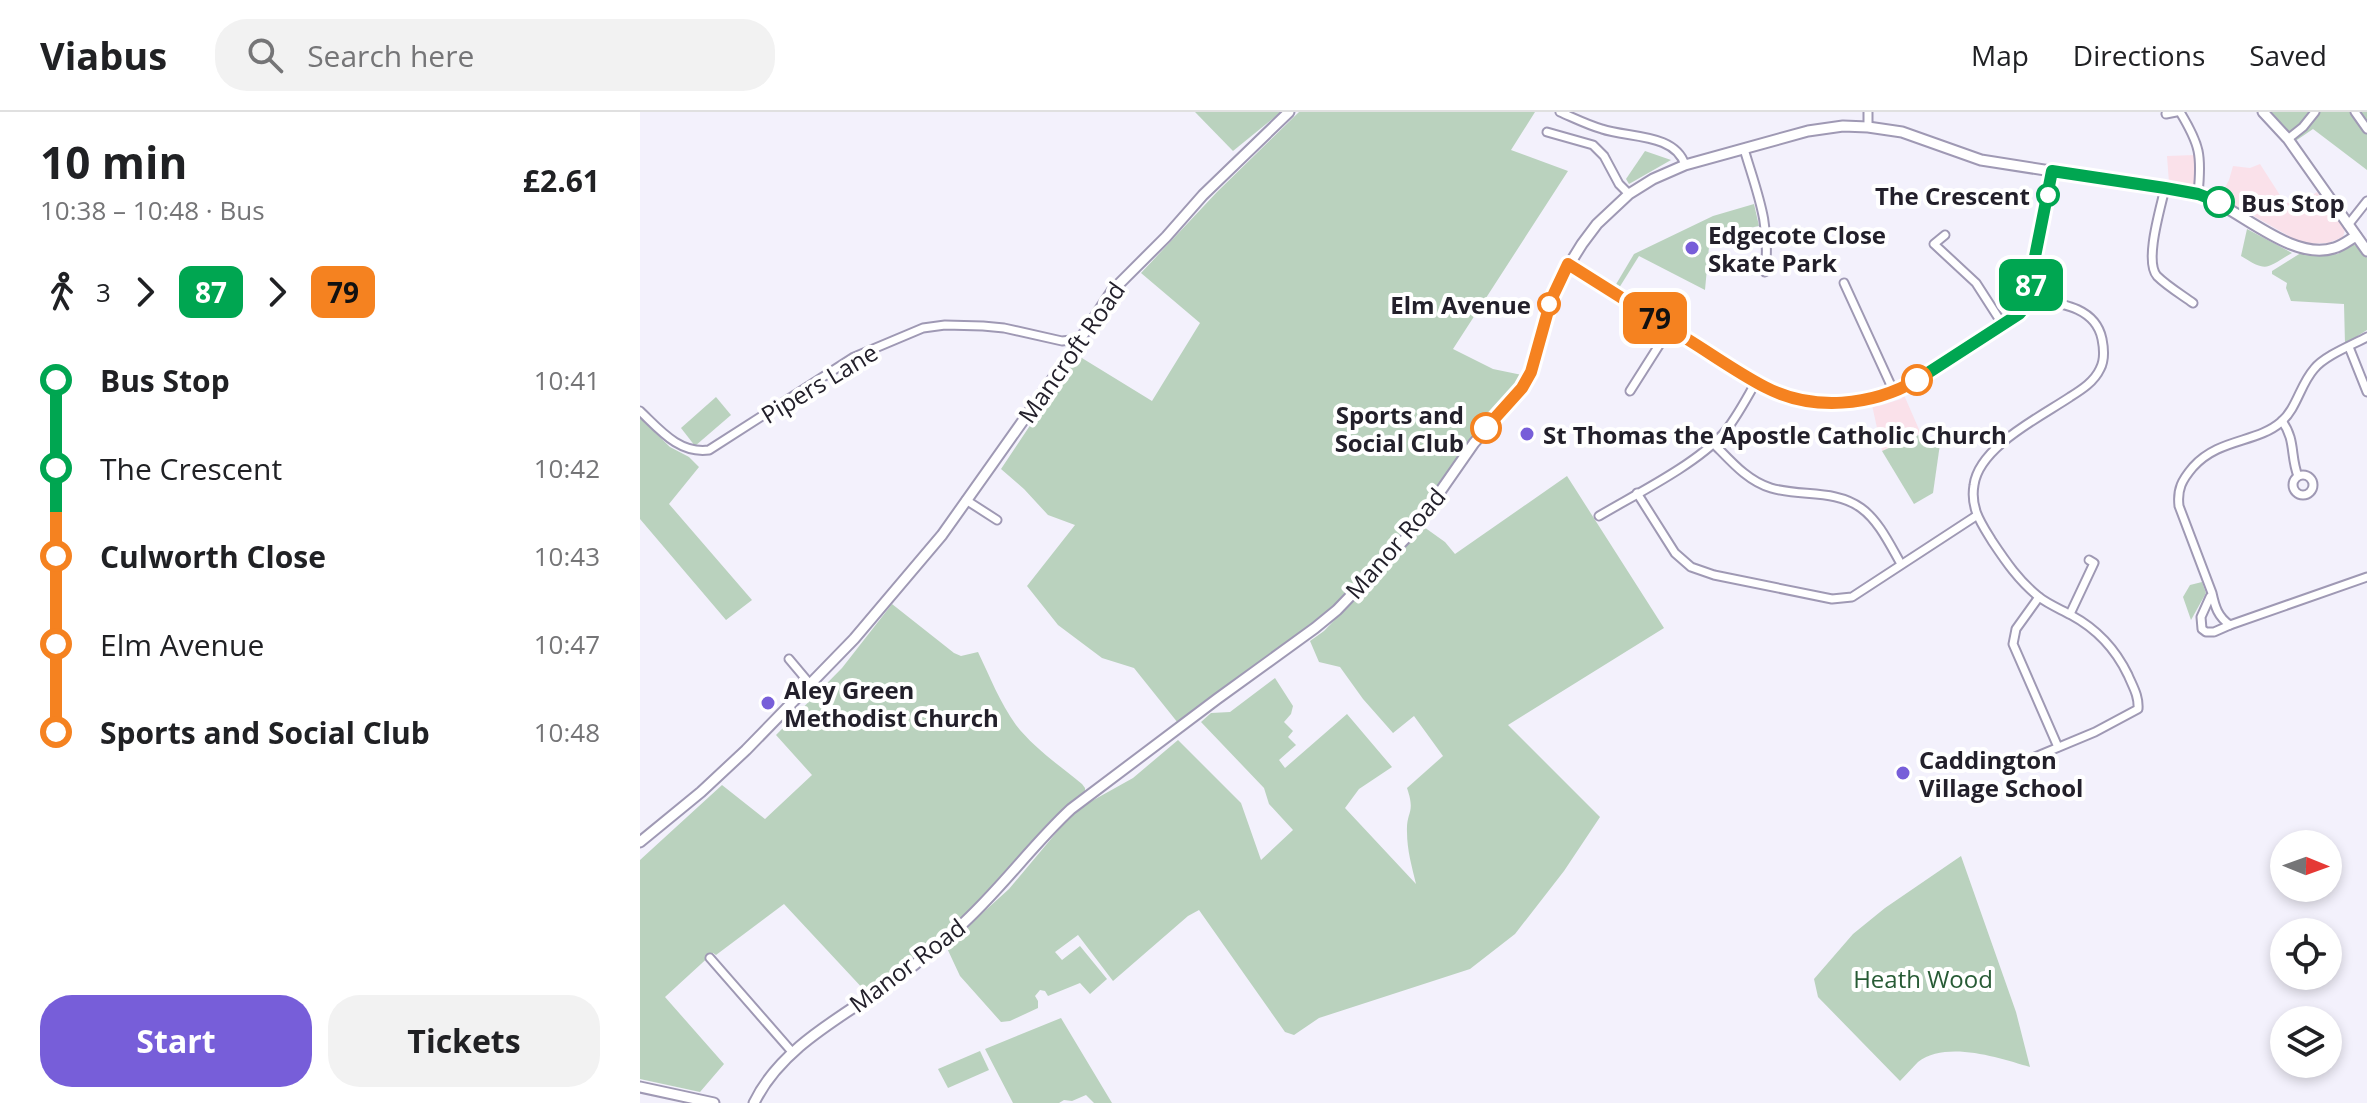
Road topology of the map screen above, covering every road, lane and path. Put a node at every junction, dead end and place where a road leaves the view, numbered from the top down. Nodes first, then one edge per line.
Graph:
1 (1289, 112) edge
2 (1560, 112) edge
3 (1868, 112) edge
4 (2178, 112) edge
5 (2263, 112) edge
6 (2315, 112) edge
7 (2355, 112) edge
8 (2166, 114) edge
9 (1868, 127) junction
10 (2367, 129) edge
11 (1547, 132) dead end
12 (2288, 139) junction
13 (1744, 149) junction
14 (1685, 165) junction
15 (2052, 171) junction
16 (2165, 188) junction
17 (1629, 194) junction
18 (2198, 194) junction
19 (2367, 201) edge
20 (2348, 225) junction
21 (1945, 235) dead end
22 (2356, 236) junction
23 (2367, 251) edge
24 (1568, 264) junction
25 (1765, 272) dead end
26 (1844, 283) dead end
27 (2185, 284) dead end
28 (2179, 293) junction
29 (2028, 298) junction
30 (2193, 303) dead end
31 (2003, 325) junction
32 (1670, 328) junction
33 (2367, 337) edge
34 (1080, 339) junction
35 (1062, 341) junction
36 (2349, 347) junction
37 (1071, 353) junction
38 (1756, 382) junction
39 (1630, 391) dead end
40 (1894, 392) junction
41 (2367, 392) edge
42 (640, 411) edge
43 (2282, 421) junction
44 (1713, 443) junction
45 (2298, 476) dead end
46 (1637, 493) junction
47 (966, 500) junction
48 (1599, 516) dead end
49 (1976, 516) junction
50 (997, 520) dead end
51 (2094, 563) dead end
52 (1901, 564) junction
53 (2367, 577) edge
54 (2212, 593) junction
55 (2039, 597) junction
56 (2070, 614) junction
57 (2230, 625) junction
58 (789, 659) dead end
59 (810, 684) junction
60 (2058, 747) junction
61 (2018, 764) dead end
62 (640, 842) edge
63 (710, 958) dead end
64 (793, 1053) junction
65 (640, 1087) edge
66 (714, 1103) edge
67 (754, 1103) edge

1 - 34 street, Mancroft Road
2 - 14 street
3 - 9 street
4 - 8 street
4 - 18 street
5 - 12 street
6 - 12 street
7 - 10 street
9 - 13 street, Manor Road
9 - 15 street, Manor Road
11 - 17 street
12 - 20 street
13 - 14 street, Manor Road
13 - 25 street
14 - 17 street, Manor Road
15 - 16 street, Manor Road
15 - 29 street
16 - 18 street, Manor Road
16 - 28 street
17 - 24 street, Manor Road
18 - 22 street, Manor Road
19 - 20 street
20 - 22 street
21 - 31 street
22 - 23 street
24 - 32 street
24 - 64 street, Manor Road
26 - 40 street
27 - 28 street
28 - 30 street
29 - 31 street
29 - 49 street
31 - 40 street
32 - 38 street
32 - 39 street
33 - 36 street
34 - 35 street, Pipers Lane
34 - 37 street, Mancroft Road
35 - 37 street
35 - 42 street, Pipers Lane
36 - 41 street
36 - 43 street
37 - 47 street, Mancroft Road
38 - 40 street
38 - 44 street
43 - 45 street
43 - 54 street
44 - 46 street
44 - 52 street
46 - 48 street
46 - 52 street
47 - 50 street
47 - 59 street, Mancroft Road
49 - 52 street
49 - 55 street
51 - 56 street
53 - 57 street
54 - 57 street
54 - 57 street
55 - 56 street
55 - 60 street
56 - 60 street
58 - 59 street
59 - 62 street, Mancroft Road
60 - 61 street
63 - 64 street
64 - 67 street, Manor Road
65 - 66 street

